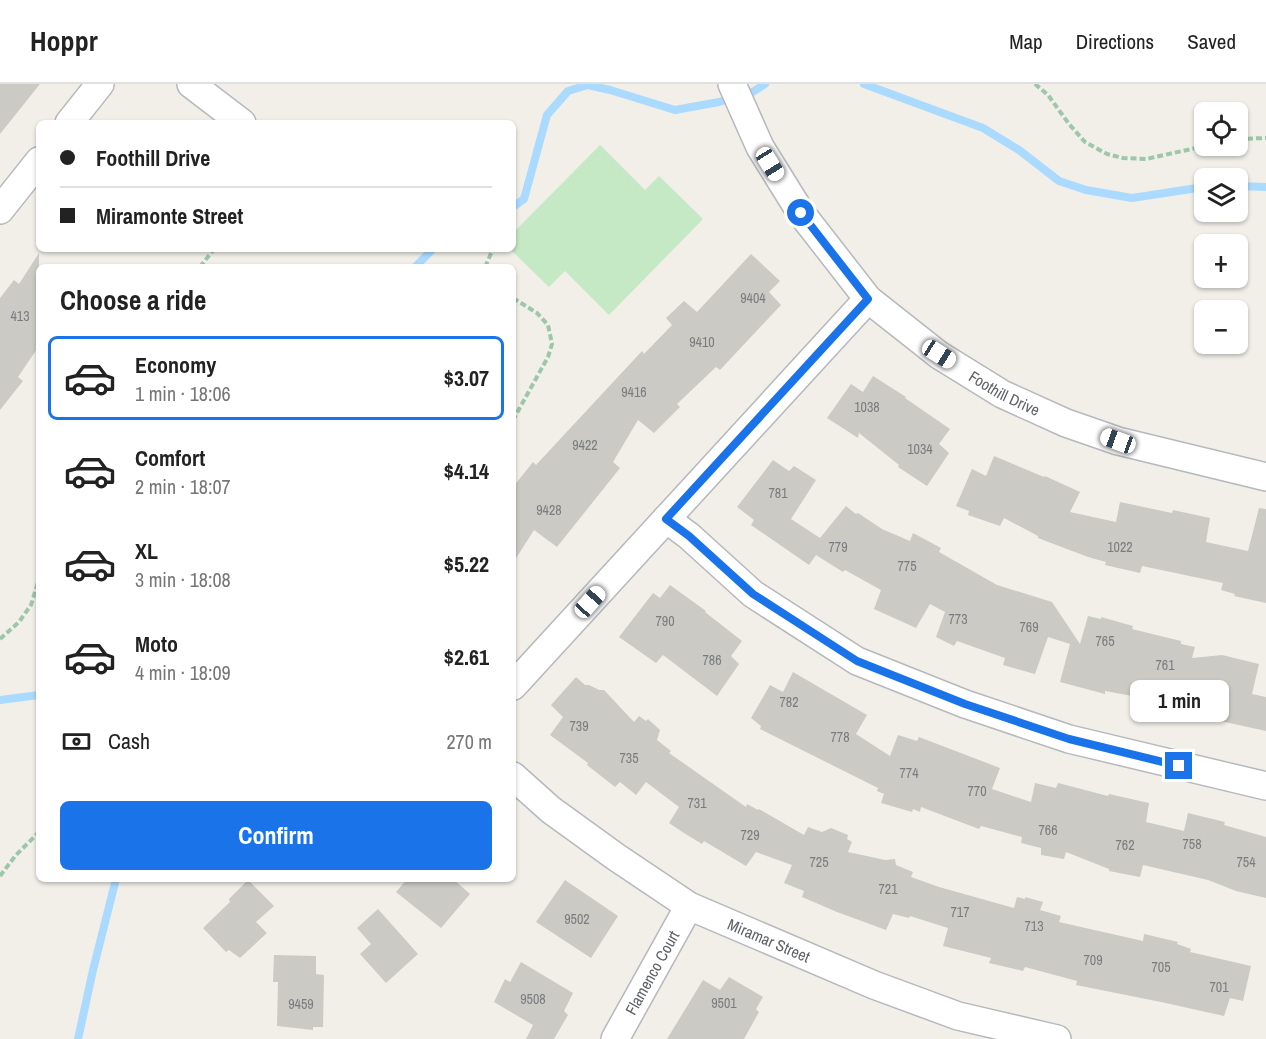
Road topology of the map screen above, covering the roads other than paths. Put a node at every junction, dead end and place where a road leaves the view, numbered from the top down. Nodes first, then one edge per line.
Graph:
1 (100, 84) edge
2 (191, 84) edge
3 (732, 84) edge
4 (71, 120) edge
5 (238, 120) edge
6 (36, 165) edge
7 (0, 210) edge
8 (868, 299) junction
9 (1266, 477) edge
10 (666, 519) junction
11 (516, 683) edge
12 (516, 779) edge
13 (1266, 786) edge
14 (689, 906) junction
15 (956, 1028) edge
16 (615, 1039) edge
17 (1057, 1039) edge

1 - 4 street
2 - 5 street
3 - 8 street, Foothill Drive
6 - 7 street
8 - 9 street, Foothill Drive
8 - 10 street
10 - 11 street
10 - 13 street
12 - 14 street, Miramar Street
14 - 15 street, Miramar Street
14 - 16 street, Flamenco Court
15 - 17 street, Miramar Street

